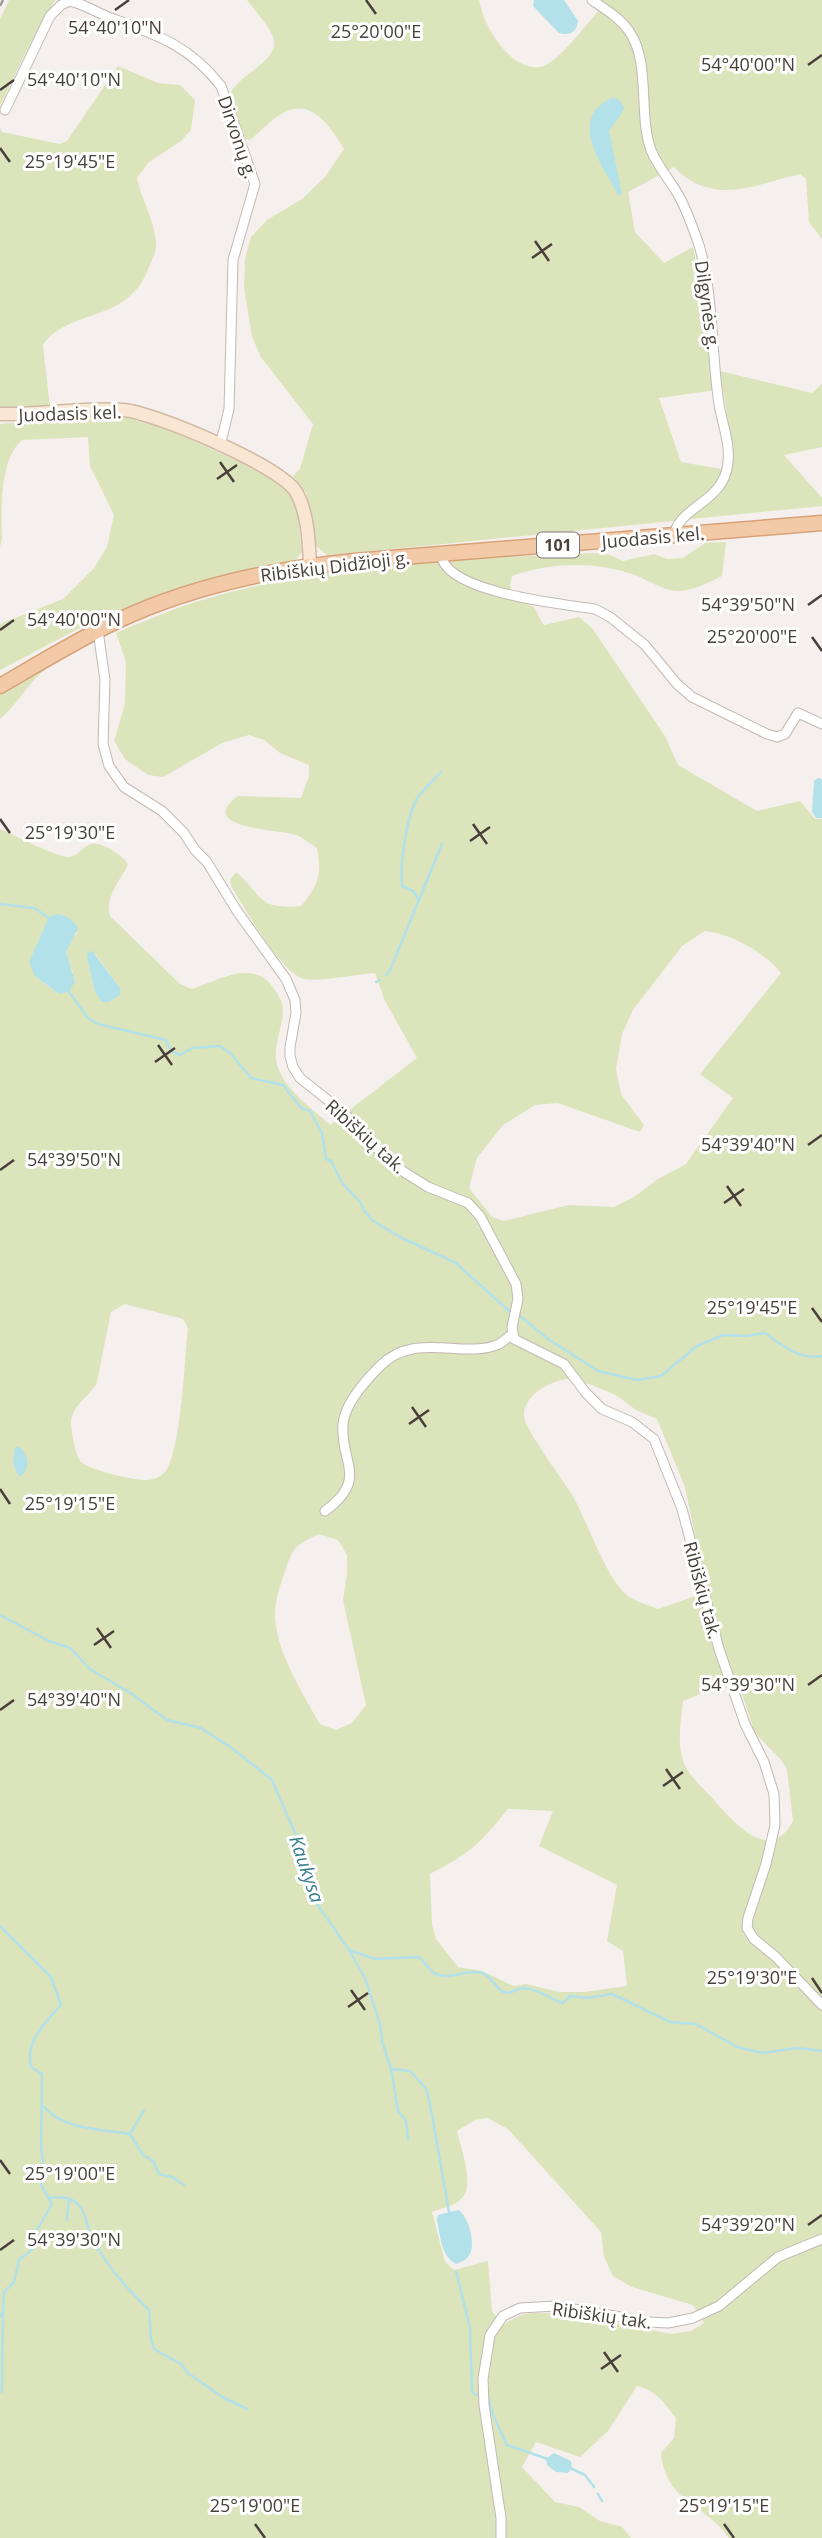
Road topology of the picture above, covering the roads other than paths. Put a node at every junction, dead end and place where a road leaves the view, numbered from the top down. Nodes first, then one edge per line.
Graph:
1 (592, 0) edge
2 (5, 110) dead end
3 (0, 414) edge
4 (220, 446) junction
5 (822, 523) edge
6 (674, 536) junction
7 (441, 554) junction
8 (310, 566) junction
9 (98, 631) junction
10 (0, 686) edge
11 (822, 724) edge
12 (512, 1334) junction
13 (325, 1511) dead end
14 (822, 2005) edge
15 (822, 2239) edge
16 (500, 2538) edge

1 - 6 street, Dilgynės g.
2 - 4 street, Dirvonų g.
3 - 4 street, Juodasis kel.
4 - 8 street, Juodasis kel.
5 - 6 main road, Juodasis kel. / 101
6 - 7 main road, Juodasis kel. / 101
7 - 8 main road, Ribiškių Didžioji g. / 101
7 - 11 street
8 - 9 main road, Ribiškių Didžioji g. / 101
9 - 10 main road, Ribiškių Didžioji g. / 101
9 - 12 street, Ribiškių tak.
12 - 13 street
12 - 14 street, Ribiškių tak.
15 - 16 street, Ribiškių tak.

